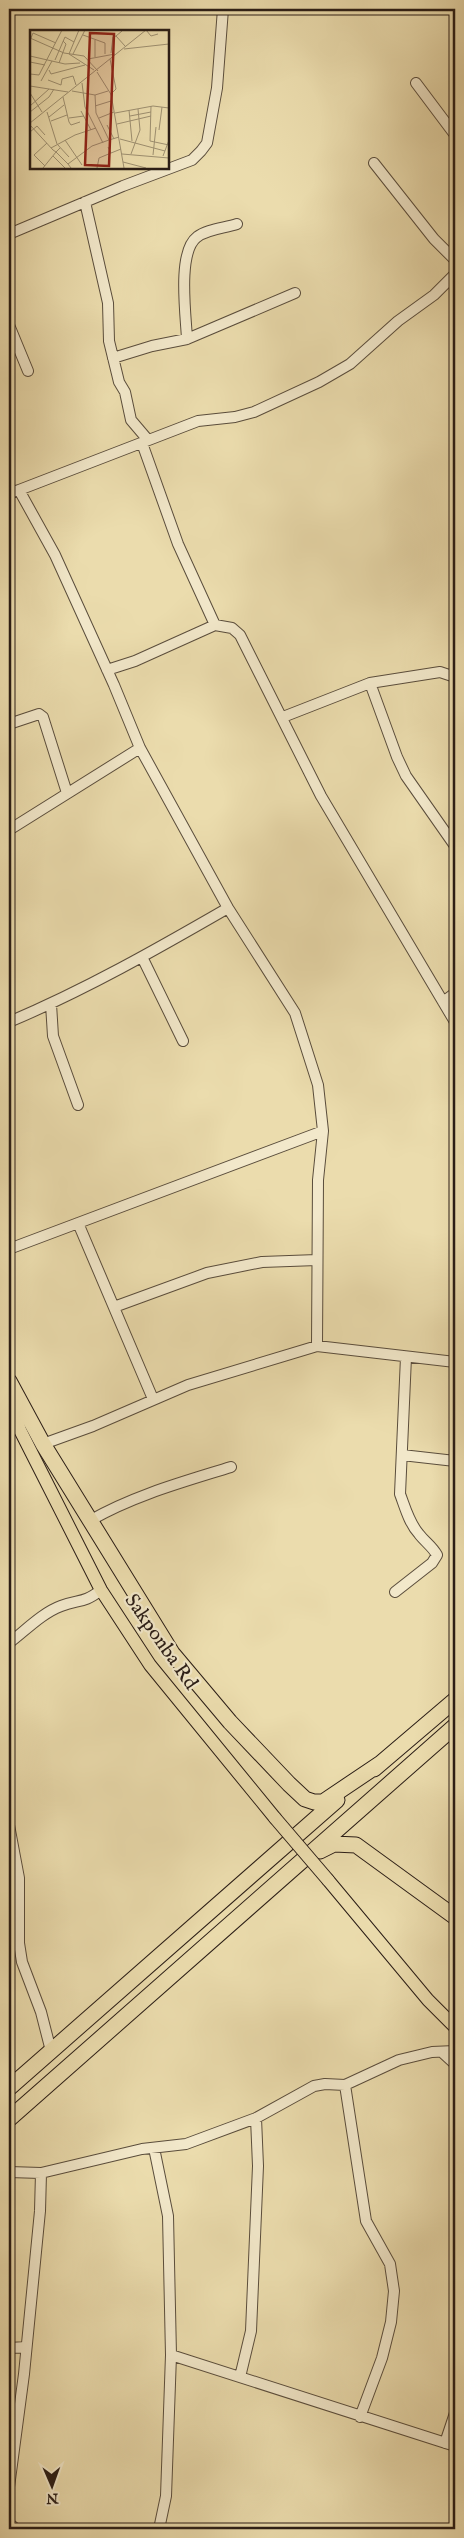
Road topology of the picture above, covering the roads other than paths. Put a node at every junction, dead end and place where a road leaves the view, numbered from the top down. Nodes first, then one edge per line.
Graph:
1 (223, 9) edge
2 (416, 83) dead end
3 (455, 136) edge
4 (374, 163) dead end
5 (85, 202) junction
6 (237, 224) dead end
7 (9, 234) edge
8 (455, 260) edge
9 (455, 274) edge
10 (295, 292) dead end
11 (9, 325) edge
12 (187, 340) junction
13 (113, 358) junction
14 (28, 371) dead end
15 (145, 442) junction
16 (19, 490) junction
17 (9, 493) edge
18 (215, 625) junction
19 (107, 670) junction
20 (455, 676) edge
21 (370, 683) junction
22 (283, 718) junction
23 (9, 724) edge
24 (140, 748) junction
25 (67, 794) junction
26 (9, 830) edge
27 (455, 846) edge
28 (228, 908) junction
29 (142, 957) junction
30 (455, 993) edge
31 (443, 1002) junction
32 (51, 1004) junction
33 (9, 1022) edge
34 (455, 1022) edge
35 (183, 1041) dead end
36 (78, 1104) dead end
37 (322, 1131) junction
38 (78, 1223) junction
39 (9, 1249) edge
40 (317, 1260) junction
41 (114, 1307) junction
42 (317, 1346) junction
43 (406, 1357) junction
44 (455, 1362) edge
45 (9, 1381) edge
46 (9, 1397) edge
47 (153, 1399) junction
48 (43, 1444) junction
49 (402, 1455) junction
50 (455, 1461) edge
51 (231, 1467) dead end
52 (91, 1520) junction
53 (101, 1590) junction
54 (396, 1592) dead end
55 (9, 1643) edge
56 (455, 1700) edge
57 (455, 1726) edge
58 (381, 1763) junction
59 (390, 1782) junction
60 (305, 1799) junction
61 (9, 1825) edge
62 (356, 1845) junction
63 (235, 1889) junction
64 (257, 1900) junction
65 (455, 1916) edge
66 (455, 2027) edge
67 (51, 2051) junction
68 (455, 2051) edge
69 (443, 2053) junction
70 (455, 2064) edge
71 (345, 2085) junction
72 (9, 2088) edge
73 (256, 2118) junction
74 (9, 2119) edge
75 (154, 2148) junction
76 (9, 2172) edge
77 (41, 2173) junction
78 (26, 2347) junction
79 (9, 2348) edge
80 (171, 2355) junction
81 (240, 2377) junction
82 (455, 2413) edge
83 (360, 2416) junction
84 (445, 2442) junction
85 (455, 2446) edge
86 (9, 2487) edge
87 (9, 2523) edge
88 (16, 2529) edge
89 (159, 2529) edge

1 - 5 street
2 - 3 street
4 - 8 street
5 - 7 street
5 - 13 street
6 - 12 street
9 - 15 street
10 - 12 street
11 - 14 street
12 - 13 street
13 - 15 street
15 - 16 street
15 - 18 street
16 - 17 street
16 - 19 street
18 - 19 street
18 - 22 street
19 - 24 street
20 - 21 street
21 - 22 street
21 - 27 street
22 - 31 street
23 - 25 street
24 - 25 street
24 - 28 street
25 - 26 street
28 - 29 street
28 - 37 street
29 - 32 street
29 - 35 street
30 - 31 street
31 - 34 street
32 - 33 street
32 - 36 street
37 - 38 street
37 - 40 street
38 - 39 street
38 - 41 street
40 - 41 street
40 - 42 street
41 - 47 street
42 - 43 street
42 - 47 street
43 - 44 street
43 - 49 street
45 - 48 highway
46 - 53 main road, Sakponba Rd
47 - 48 street
48 - 52 highway
49 - 50 street
49 - 54 street
51 - 52 street
52 - 60 highway
53 - 55 street
53 - 66 main road, Sakponba Rd, bridge
56 - 58 highway
57 - 59 highway
58 - 60 highway
58 - 63 highway
59 - 62 highway
59 - 64 highway
60 - 63 highway
61 - 67 street
62 - 64 highway
62 - 65 highway
63 - 67 highway
64 - 74 highway
67 - 72 highway
68 - 69 street
69 - 70 street
69 - 71 street
71 - 73 street
71 - 83 street
73 - 75 street
73 - 81 street
75 - 77 street
75 - 80 street
76 - 77 street
77 - 78 street
78 - 79 street
78 - 86 street
80 - 81 street
80 - 89 street
81 - 83 street
82 - 84 street
83 - 84 street
84 - 85 street
87 - 88 street

